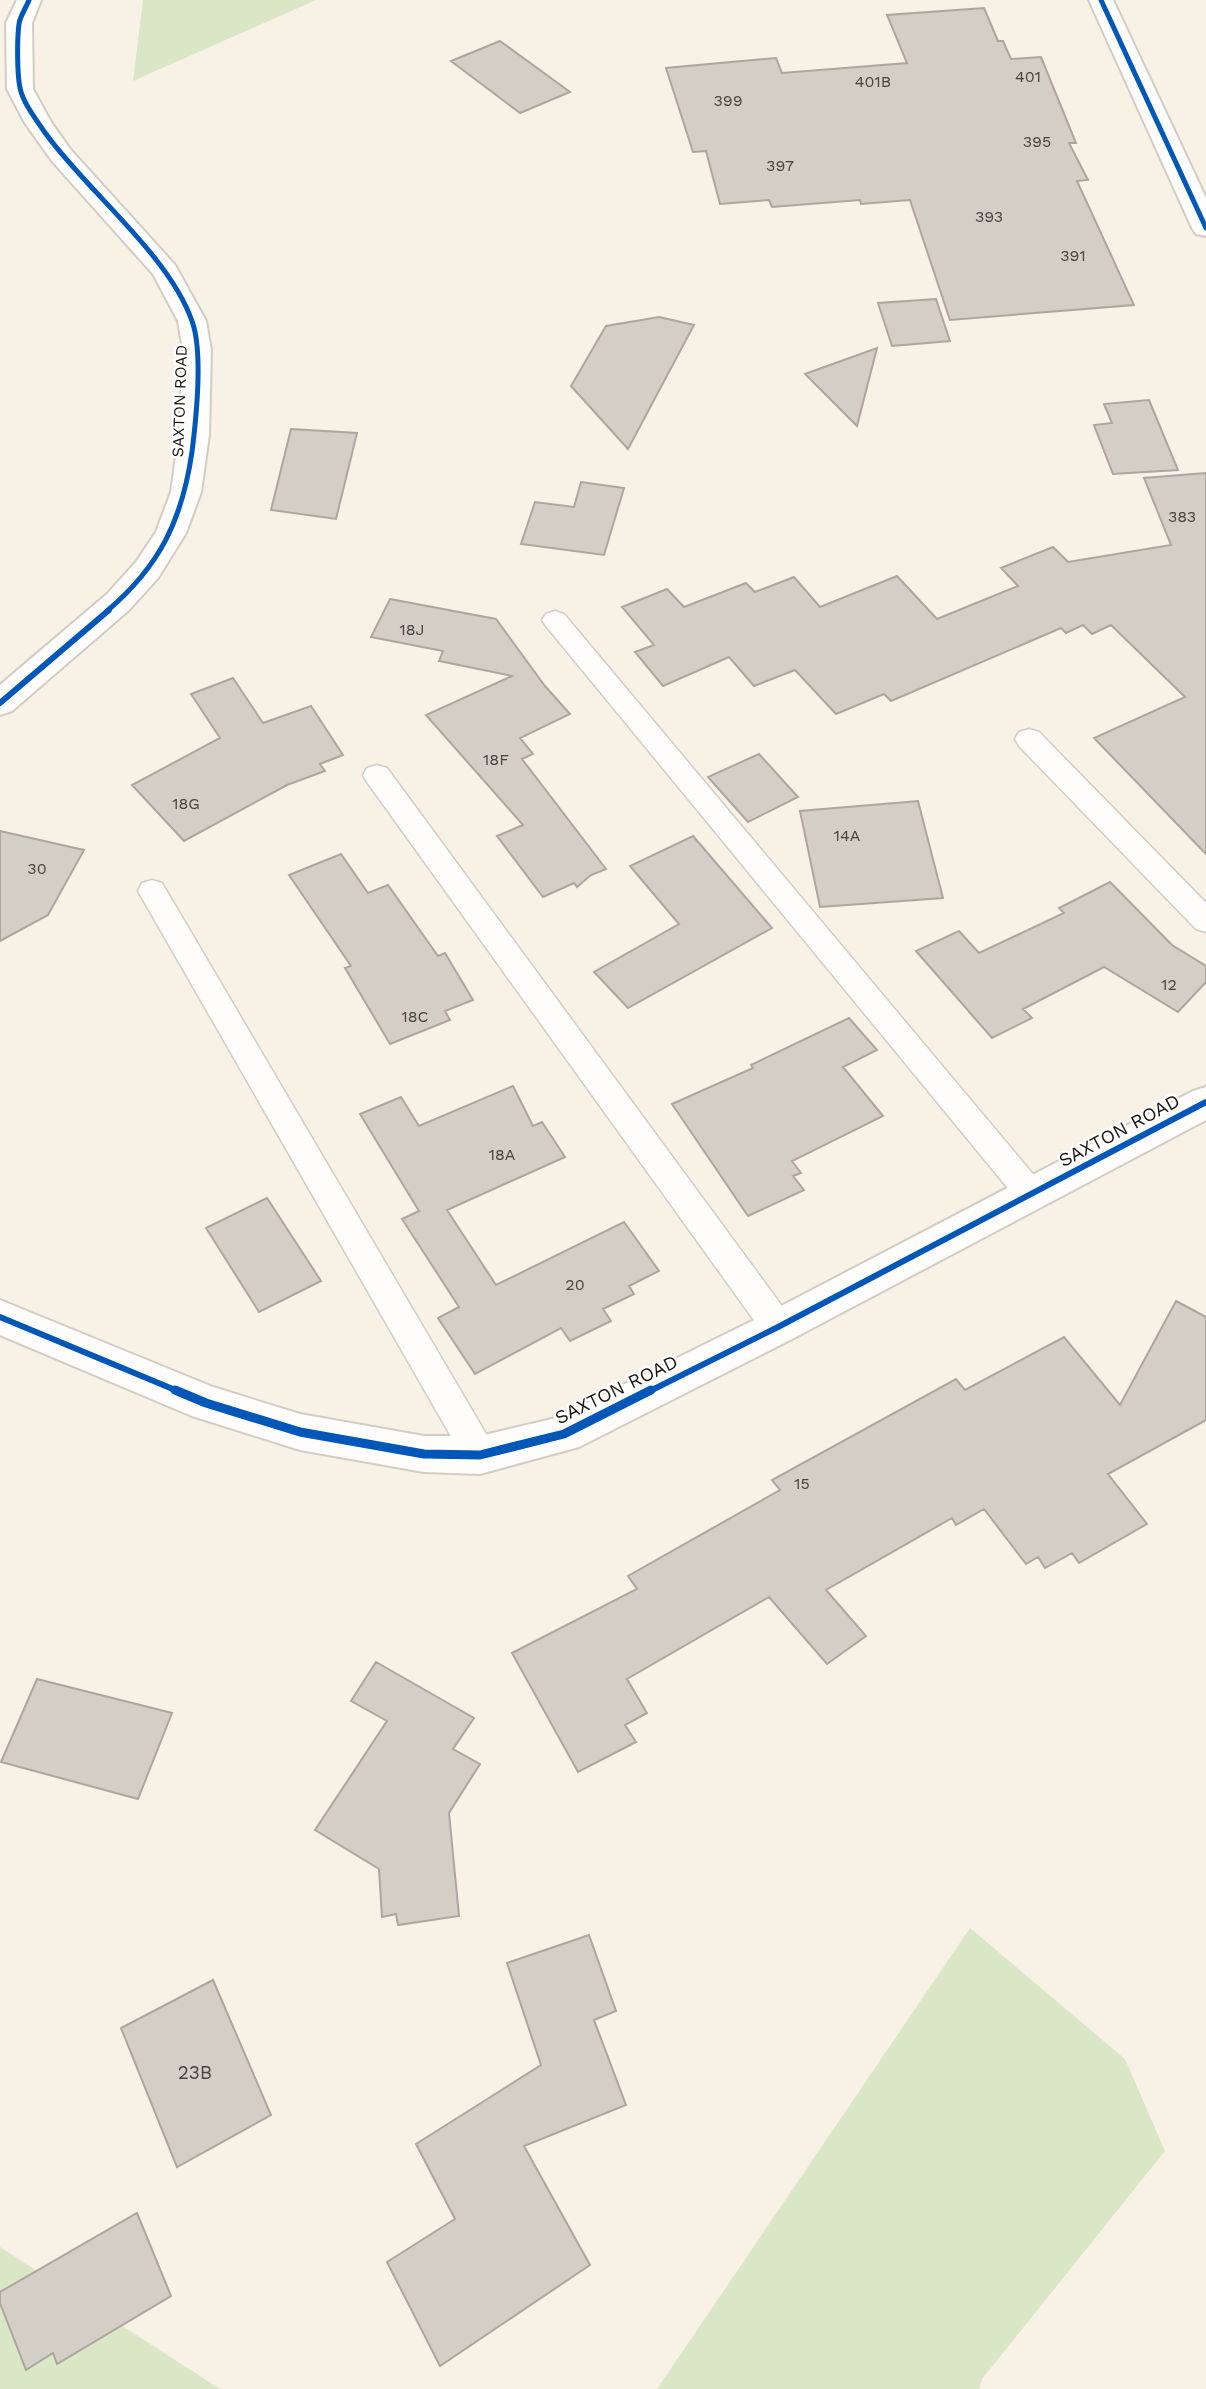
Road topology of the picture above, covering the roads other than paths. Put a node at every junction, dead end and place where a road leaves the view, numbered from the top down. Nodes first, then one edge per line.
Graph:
1 (29, 0) edge
2 (1101, 0) edge
3 (1206, 228) edge
4 (555, 620) dead end
5 (0, 703) edge
6 (1029, 739) dead end
7 (377, 775) dead end
8 (152, 891) dead end
9 (1206, 921) edge
10 (1206, 1102) edge
11 (1031, 1194) junction
12 (0, 1317) edge
13 (778, 1327) junction
14 (480, 1455) junction

1 - 5 street, SAXTON ROAD
2 - 3 street
4 - 11 lane
6 - 9 lane
7 - 13 lane
8 - 14 lane
10 - 11 street, SAXTON ROAD
11 - 13 street, SAXTON ROAD
12 - 14 street, SAXTON ROAD
13 - 14 street, SAXTON ROAD

